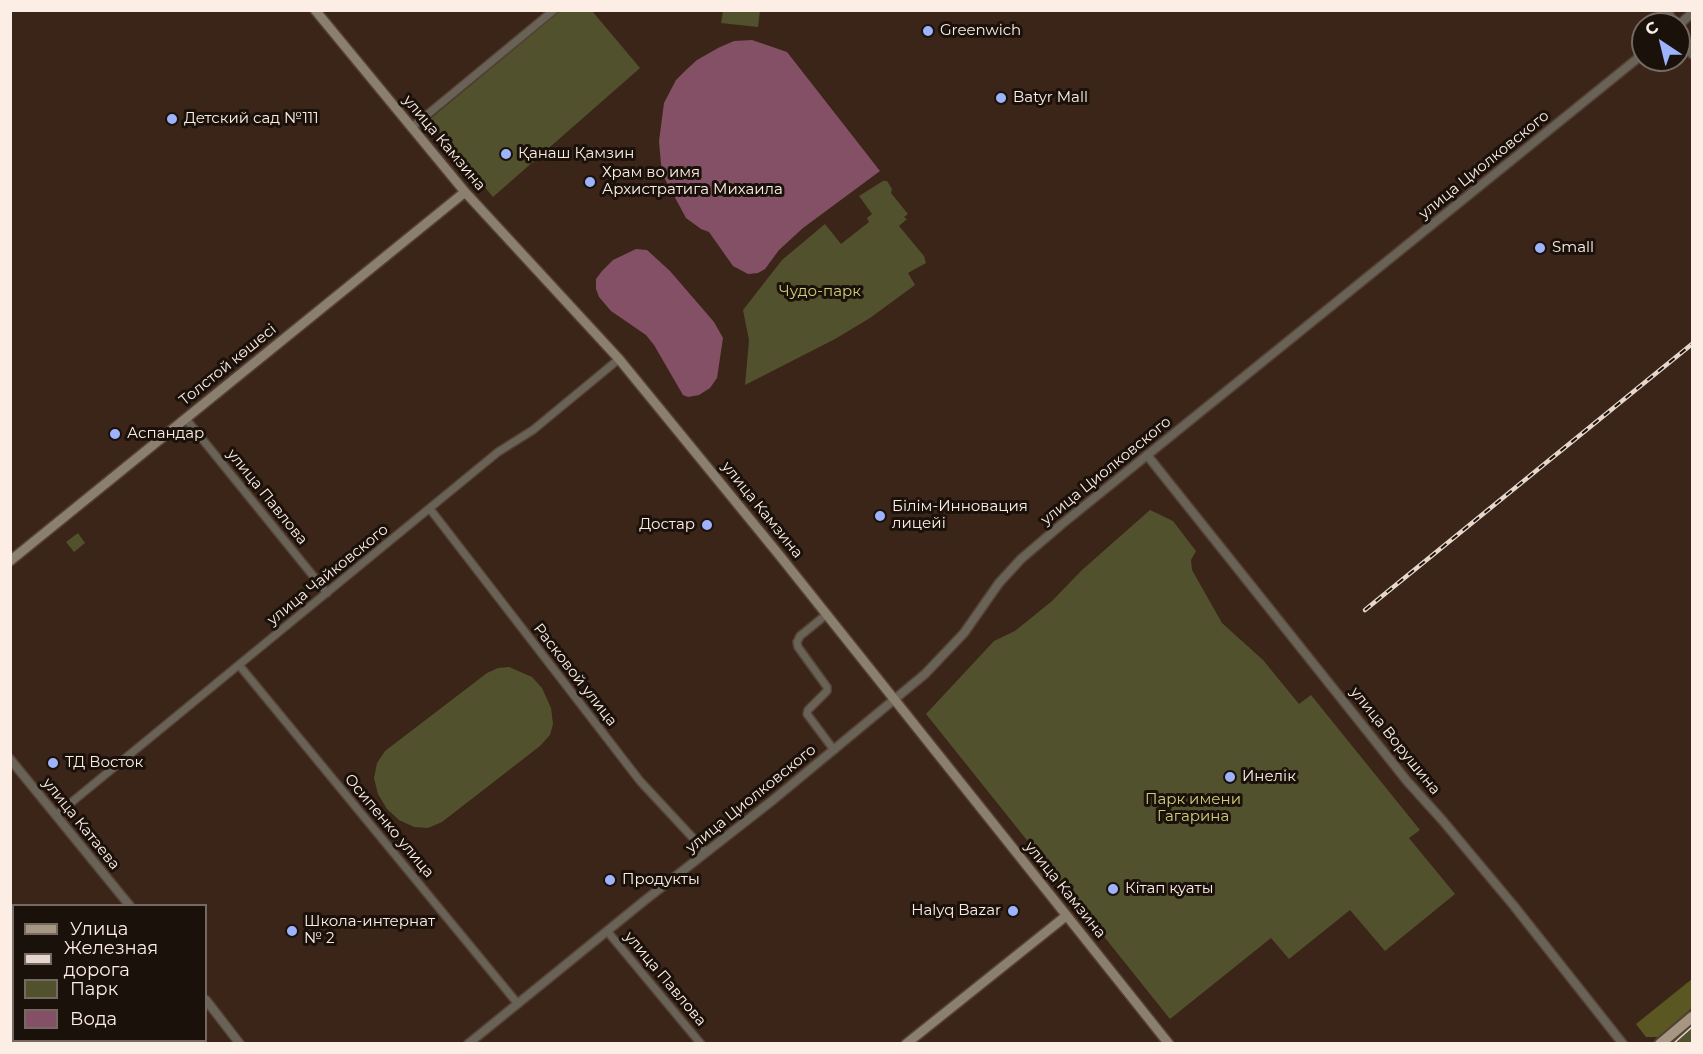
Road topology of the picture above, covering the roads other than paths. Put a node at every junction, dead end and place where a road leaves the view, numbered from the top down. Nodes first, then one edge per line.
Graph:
1 (315, 10) edge
2 (554, 10) edge
3 (1631, 64) edge
4 (411, 128) junction
5 (465, 192) junction
6 (619, 359) junction
7 (186, 419) junction
8 (1147, 455) junction
9 (430, 509) junction
10 (10, 561) edge
11 (327, 592) junction
12 (827, 614) junction
13 (239, 665) junction
14 (895, 700) junction
15 (834, 750) junction
16 (10, 759) edge
17 (56, 815) junction
18 (706, 852) junction
19 (128, 904) edge
20 (1066, 916) junction
21 (607, 932) junction
22 (207, 1001) edge
23 (518, 1004) junction
24 (1692, 1017) edge
25 (240, 1044) edge
26 (468, 1044) edge
27 (702, 1044) edge
28 (906, 1044) edge
29 (1169, 1044) edge
30 (1623, 1044) edge
31 (1660, 1044) edge

1 - 4 main road, улица Камзина
2 - 4 street
3 - 8 street, улица Циолковского
4 - 5 main road, улица Камзина
5 - 6 main road, улица Камзина
5 - 7 main road, Толстой көшесі
6 - 9 street, улица Чайковского
6 - 12 main road, улица Камзина
7 - 10 main road, Толстой көшесі
7 - 11 street, улица Павлова
8 - 14 street, улица Циолковского
8 - 30 street, улица Ворушина
9 - 11 street, улица Чайковского
9 - 18 street, Расковой улица
11 - 13 street, улица Чайковского
12 - 14 main road, улица Камзина
12 - 15 street
13 - 17 street, улица Чайковского
13 - 23 street, Осипенко улица
14 - 15 street, улица Циолковского
14 - 20 main road, улица Камзина
15 - 18 street, улица Циолковского
16 - 17 street, улица Катаева
17 - 19 street, улица Катаева
18 - 21 street, улица Циолковского
20 - 28 main road
20 - 29 main road, улица Камзина
21 - 23 street, улица Циолковского
21 - 27 street, улица Павлова
22 - 25 street
23 - 26 street, улица Циолковского
24 - 31 main road

